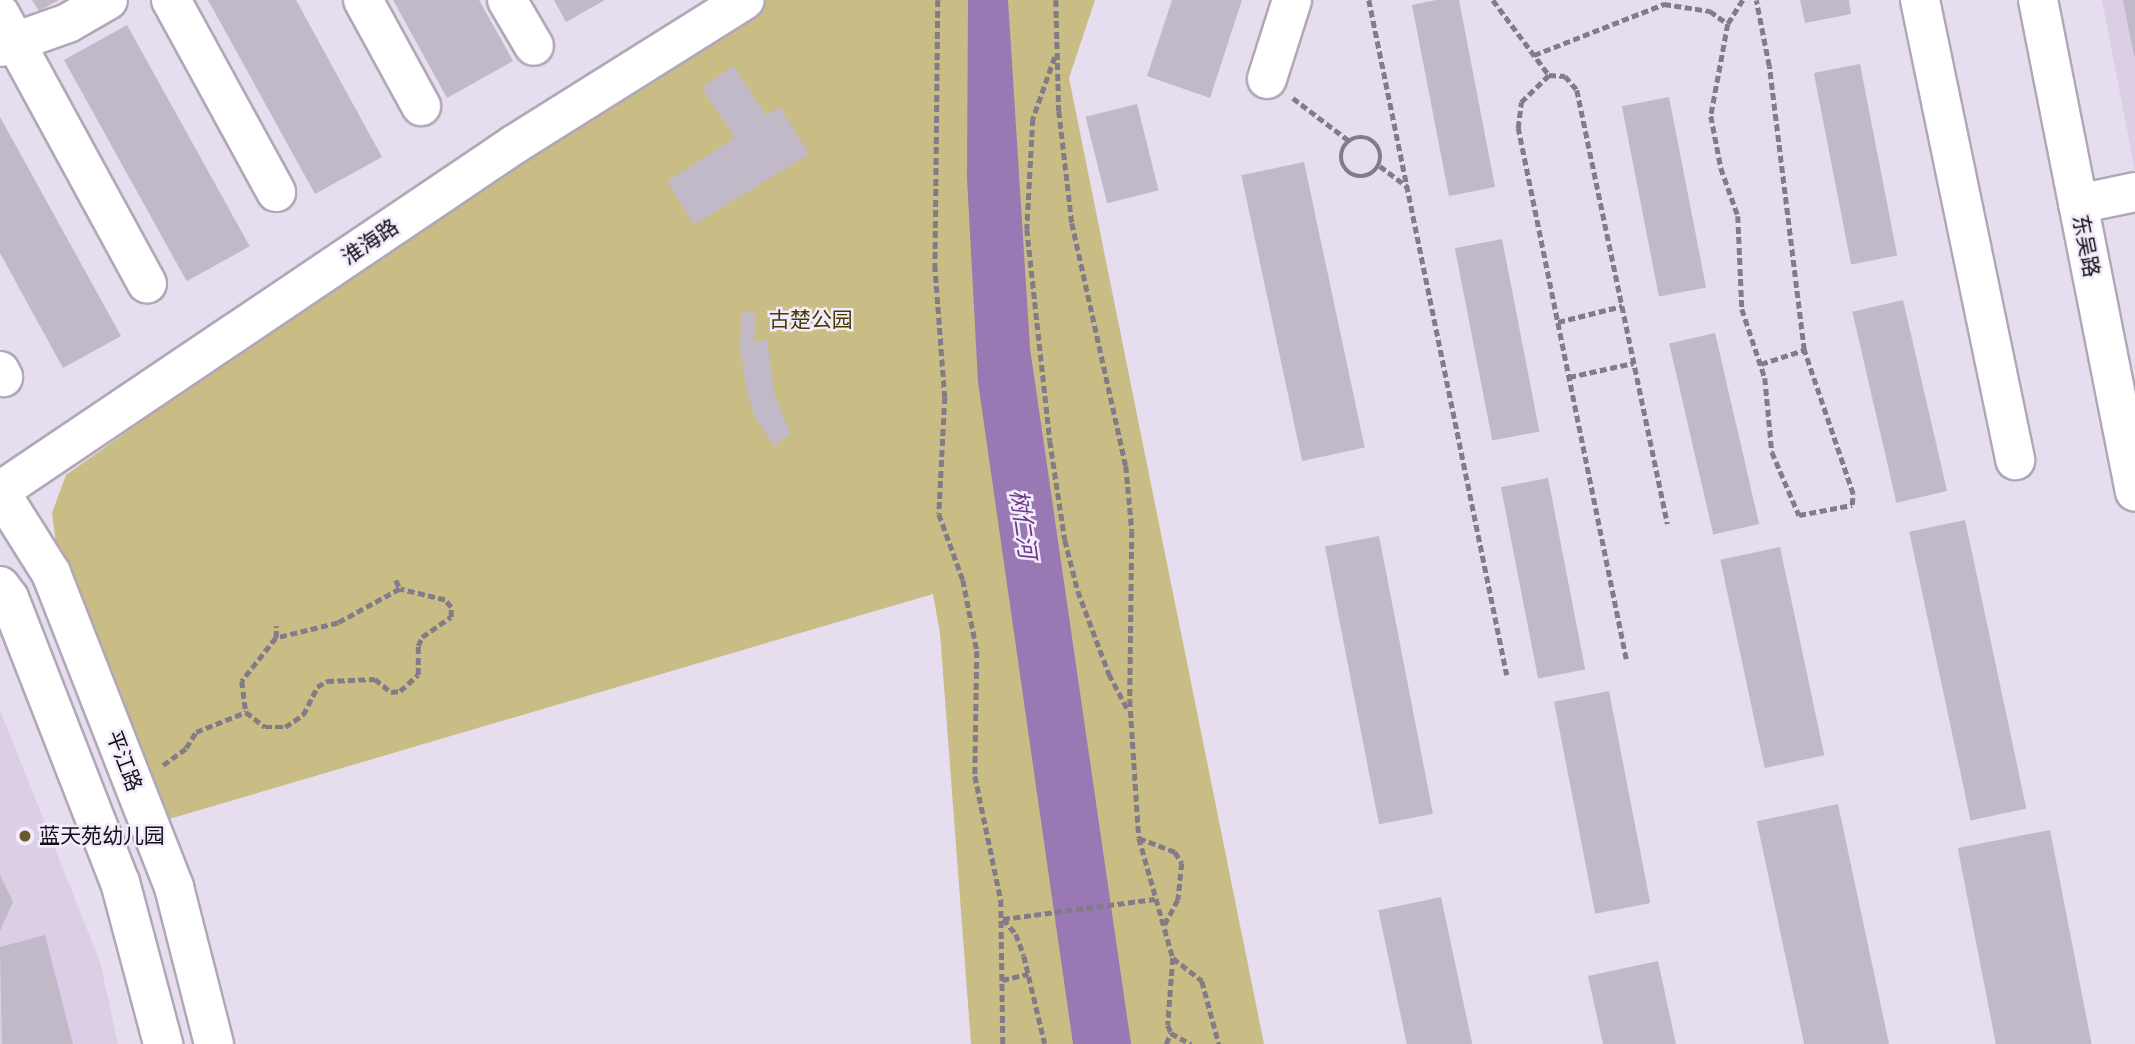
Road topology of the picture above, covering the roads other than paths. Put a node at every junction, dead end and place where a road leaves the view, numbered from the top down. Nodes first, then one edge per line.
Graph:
1 (108, 0) edge
2 (171, 0) edge
3 (363, 0) edge
4 (508, 0) edge
5 (745, 0) edge
6 (1292, 0) edge
7 (1920, 0) edge
8 (2038, 0) edge
9 (5, 35) edge
10 (534, 46) dead end
11 (1268, 79) road end
12 (421, 106) dead end
13 (276, 192) dead end
14 (2135, 192) edge
15 (2078, 204) junction
16 (147, 284) dead end
17 (2015, 460) dead end
18 (0, 492) edge
19 (2135, 492) edge
20 (0, 586) edge
21 (163, 1044) edge
22 (214, 1044) edge

1 - 9 street
2 - 13 street
3 - 12 street
4 - 10 street
5 - 18 street, 淮海路
6 - 11 street
7 - 17 street
8 - 15 street, 东吴路
9 - 16 street
14 - 15 street
15 - 19 street, 东吴路
18 - 22 street, 平江路
20 - 21 street

